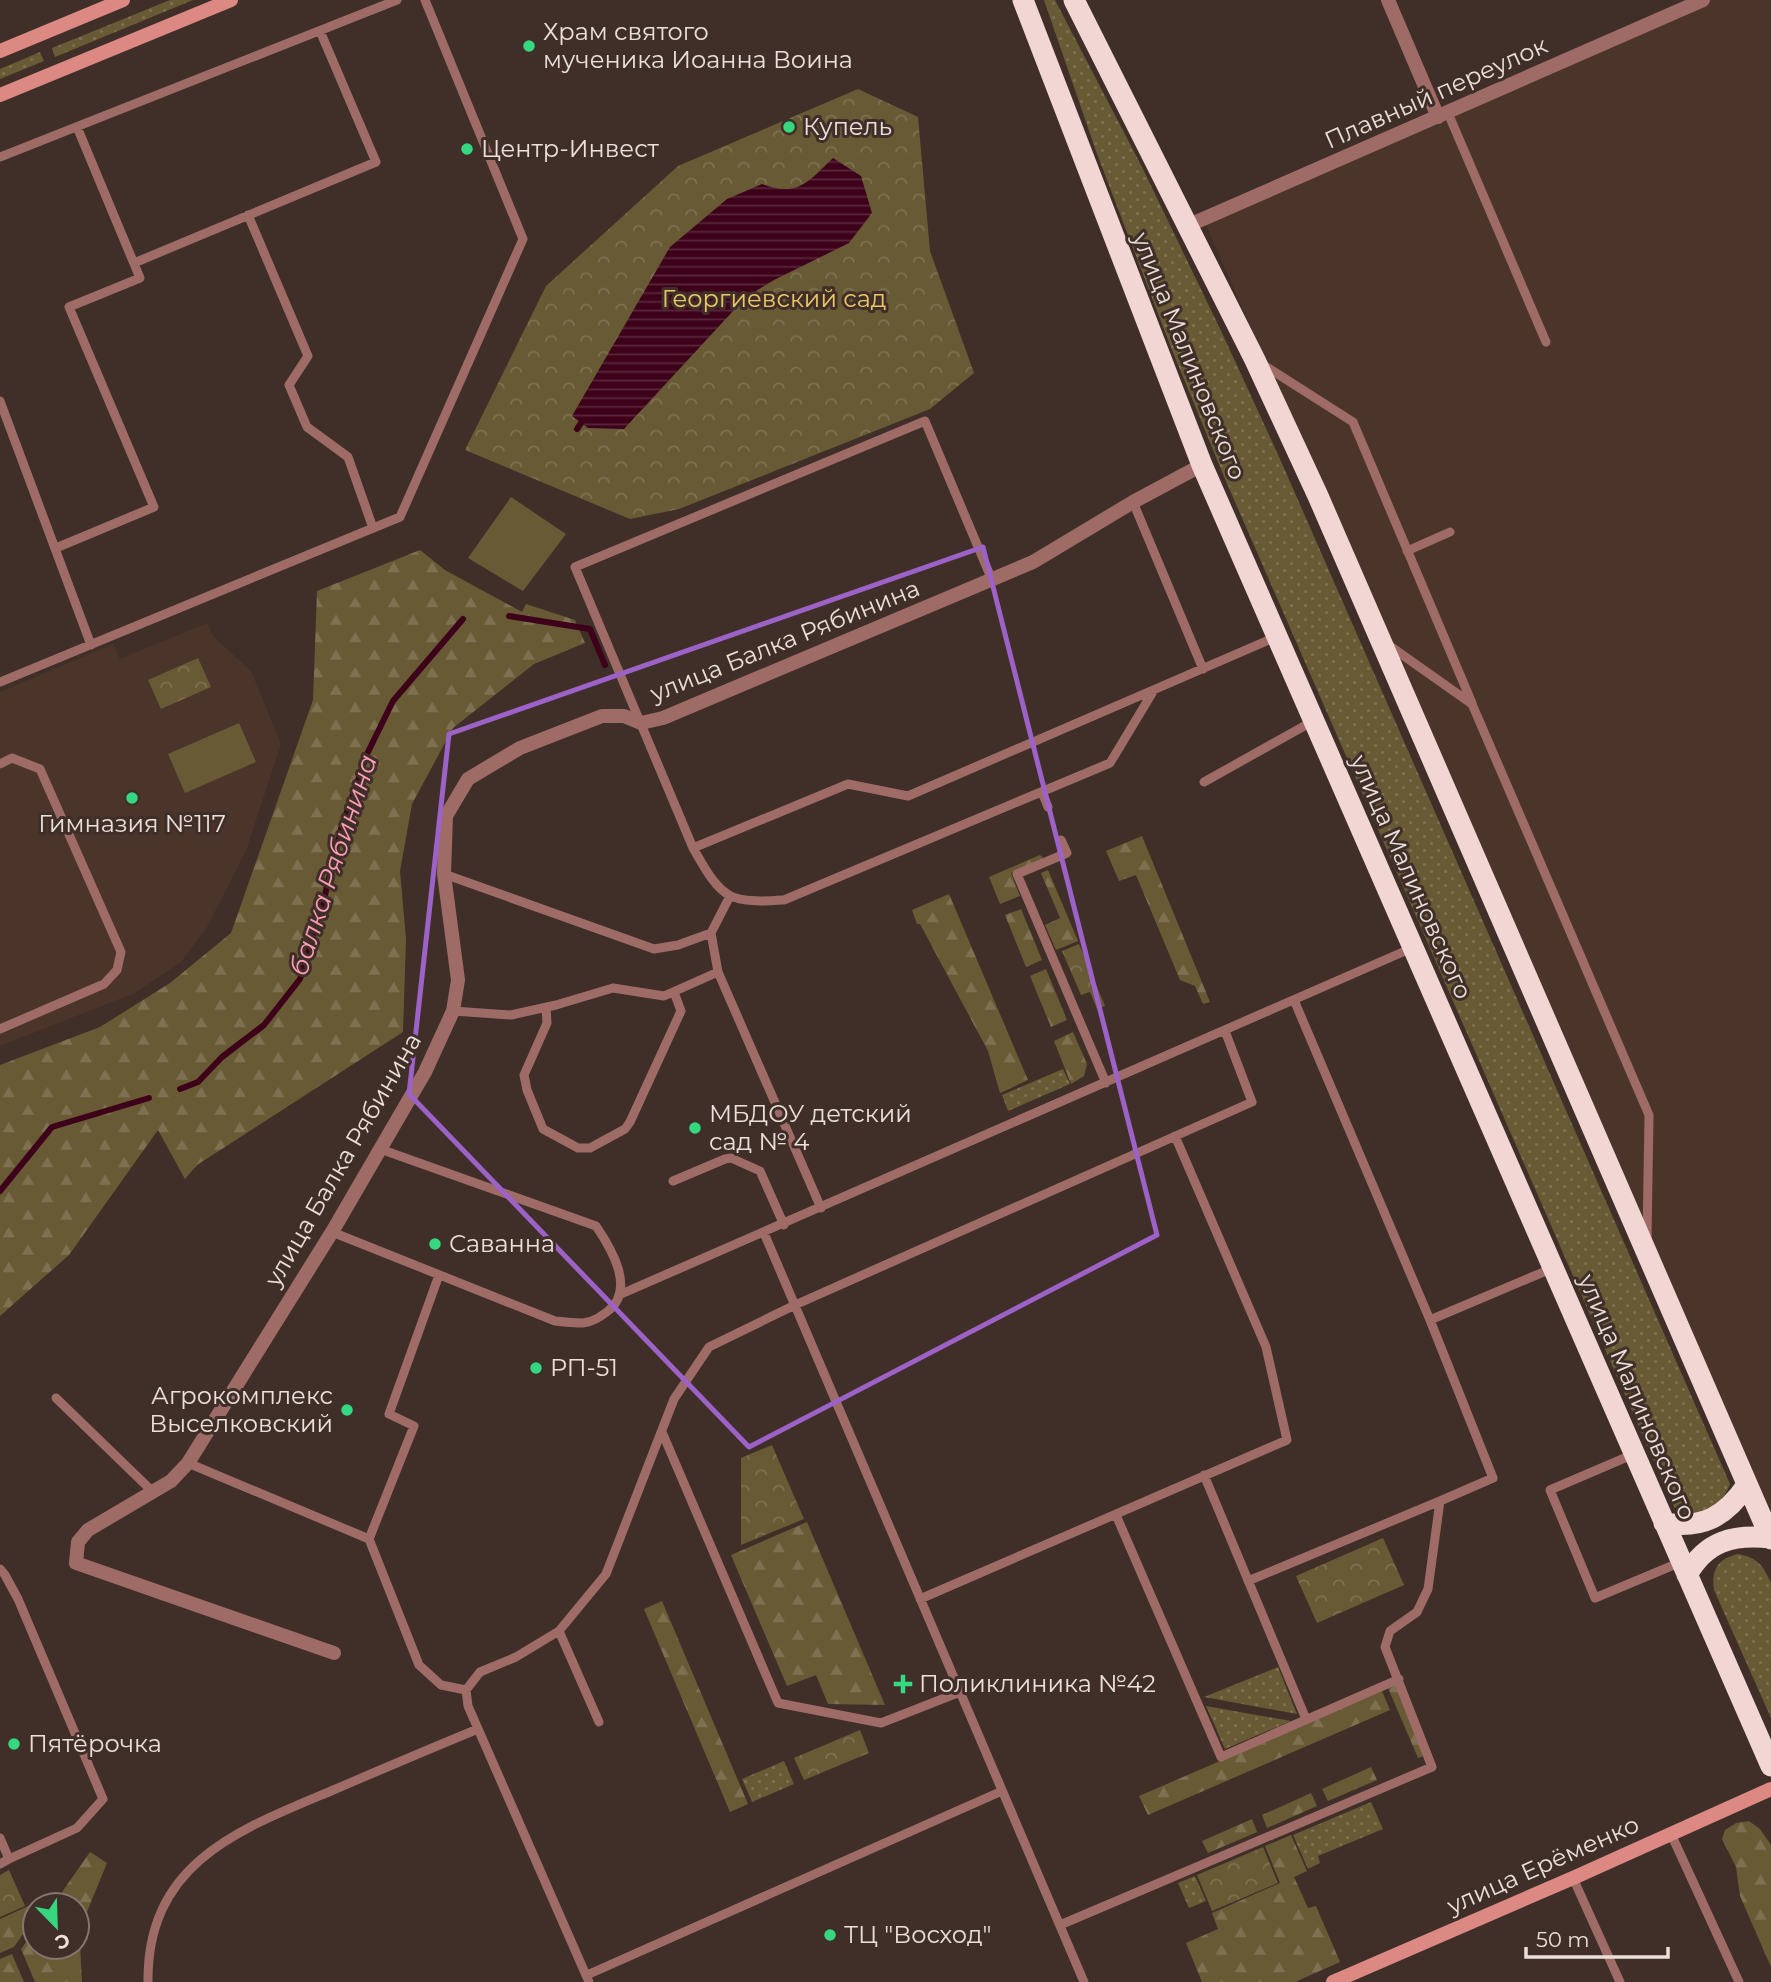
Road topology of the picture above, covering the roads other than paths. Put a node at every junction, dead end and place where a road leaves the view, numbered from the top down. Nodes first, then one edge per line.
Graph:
1 (123, 0) edge
2 (231, 0) edge
3 (397, 0) edge
4 (425, 0) edge
5 (1023, 0) edge
6 (1074, 0) edge
7 (1388, 0) edge
8 (1703, 0) edge
9 (218, 3) edge
10 (320, 31) junction
11 (0, 51) edge
12 (0, 95) edge
13 (1443, 115) junction
14 (77, 127) junction
15 (0, 157) edge
16 (248, 215) junction
17 (1187, 226) junction
18 (134, 263) junction
19 (1546, 342) dead end
20 (1255, 360) junction
21 (0, 401) edge
22 (1202, 465) junction
23 (1133, 502) junction
24 (373, 528) junction
25 (1450, 532) dead end
26 (57, 548) junction
27 (1408, 551) junction
28 (992, 580) junction
29 (1278, 636) junction
30 (1379, 638) junction
31 (91, 645) junction
32 (1203, 669) junction
33 (0, 682) edge
34 (1154, 690) junction
35 (1472, 705) junction
36 (1315, 720) junction
37 (641, 723) junction
38 (0, 764) edge
39 (1204, 782) dead end
40 (1042, 792) junction
41 (1048, 807) dead end
42 (1061, 840) dead end
43 (693, 848) junction
44 (444, 874) junction
45 (730, 896) junction
46 (711, 933) junction
47 (1414, 948) junction
48 (718, 972) junction
49 (674, 992) junction
50 (1294, 1000) junction
51 (546, 1007) junction
52 (453, 1011) junction
53 (0, 1029) edge
54 (1224, 1031) junction
55 (1106, 1083) junction
56 (1175, 1136) junction
57 (380, 1149) junction
58 (673, 1181) dead end
59 (821, 1208) junction
60 (784, 1225) junction
61 (332, 1232) junction
62 (764, 1233) junction
63 (1647, 1255) junction
64 (1553, 1268) junction
65 (439, 1275) junction
66 (619, 1295) junction
67 (795, 1305) junction
68 (1430, 1320) junction
69 (55, 1398) dead end
70 (662, 1432) junction
71 (1634, 1454) junction
72 (188, 1463) junction
73 (1204, 1475) junction
74 (1747, 1485) junction
75 (153, 1492) junction
76 (1440, 1501) junction
77 (1116, 1514) junction
78 (1664, 1523) junction
79 (369, 1539) junction
80 (1771, 1539) edge
81 (1684, 1569) junction
82 (2, 1574) edge
83 (1248, 1581) junction
84 (920, 1599) junction
85 (559, 1631) junction
86 (334, 1653) dead end
87 (1399, 1679) junction
88 (466, 1690) junction
89 (960, 1692) junction
90 (1306, 1719) junction
91 (599, 1723) dead end
92 (478, 1729) junction
93 (1771, 1766) edge
94 (1771, 1789) edge
95 (1002, 1791) junction
96 (1671, 1835) junction
97 (0, 1839) edge
98 (4, 1862) edge
99 (1573, 1878) junction
100 (1060, 1926) junction
101 (1354, 1978) edge
102 (588, 1979) edge
103 (148, 1982) edge
104 (1084, 1982) edge
105 (1333, 1982) edge
106 (1620, 1982) edge
107 (1739, 1982) edge

1 - 11 main road
2 - 9 main road
3 - 10 lane
4 - 24 lane
5 - 22 highway, улица Малиновского
6 - 17 highway, улица Малиновского
7 - 13 street
8 - 13 street, Плавный переулок
9 - 12 main road
10 - 14 lane
10 - 16 lane
13 - 17 street, Плавный переулок
13 - 19 lane
14 - 15 lane
14 - 18 lane
16 - 18 lane
16 - 24 lane
17 - 20 highway, улица Малиновского
18 - 26 lane
20 - 27 lane
20 - 30 highway, улица Малиновского
21 - 26 lane
22 - 23 street, улица Балка Рябинина
22 - 29 highway, улица Малиновского
23 - 28 street, улица Балка Рябинина
23 - 32 lane
24 - 31 lane
25 - 27 lane
26 - 31 lane
27 - 35 lane
28 - 37 street, улица Балка Рябинина
28 - 37 lane
29 - 32 lane
29 - 36 highway, улица Малиновского
30 - 35 lane
30 - 63 highway, улица Малиновского
31 - 33 lane
32 - 34 lane
34 - 40 lane
34 - 43 lane
35 - 63 lane
36 - 39 lane
36 - 47 highway, улица Малиновского
37 - 43 lane
37 - 44 street, улица Балка Рябинина
38 - 53 lane
40 - 41 lane
40 - 45 lane
42 - 55 lane
43 - 45 lane
44 - 46 lane
44 - 52 street, улица Балка Рябинина
45 - 46 lane
46 - 48 lane
47 - 50 lane
47 - 64 highway, улица Малиновского
48 - 49 lane
48 - 59 lane
49 - 51 lane
49 - 51 lane
50 - 54 lane
50 - 68 lane
51 - 52 lane
52 - 57 street, улица Балка Рябинина
54 - 55 lane
54 - 56 lane
55 - 59 lane
56 - 67 lane
56 - 73 lane
57 - 61 street, улица Балка Рябинина
57 - 66 lane
58 - 60 lane
59 - 60 lane
60 - 62 lane
61 - 65 lane
61 - 72 street, улица Балка Рябинина
62 - 66 lane
62 - 67 lane
63 - 74 highway, улица Малиновского
64 - 68 lane
64 - 71 highway, улица Малиновского
65 - 66 lane
65 - 79 lane
67 - 70 lane
67 - 84 lane
68 - 76 lane
69 - 75 lane
70 - 85 lane
70 - 89 lane
71 - 78 highway, улица Малиновского
71 - 81 lane
72 - 75 street, улица Балка Рябинина
72 - 79 lane
73 - 77 lane
73 - 83 lane
74 - 78 highway
74 - 80 highway, улица Малиновского
75 - 86 street, улица Балка Рябинина
76 - 83 lane
76 - 87 lane
77 - 84 lane
77 - 90 lane
78 - 81 highway, улица Малиновского
79 - 88 lane
80 - 81 highway
81 - 93 highway, улица Малиновского
82 - 98 lane
83 - 90 lane
84 - 89 lane
85 - 88 lane
85 - 91 lane
87 - 90 lane
87 - 100 lane
88 - 92 lane
89 - 95 lane
92 - 102 lane
92 - 103 lane
94 - 96 main road, улица Ерёменко
95 - 100 lane
95 - 102 lane
96 - 99 main road, улица Ерёменко
96 - 107 lane
97 - 98 lane
99 - 101 main road, улица Ерёменко
99 - 106 lane
100 - 104 lane
101 - 105 main road, улица Ерёменко

